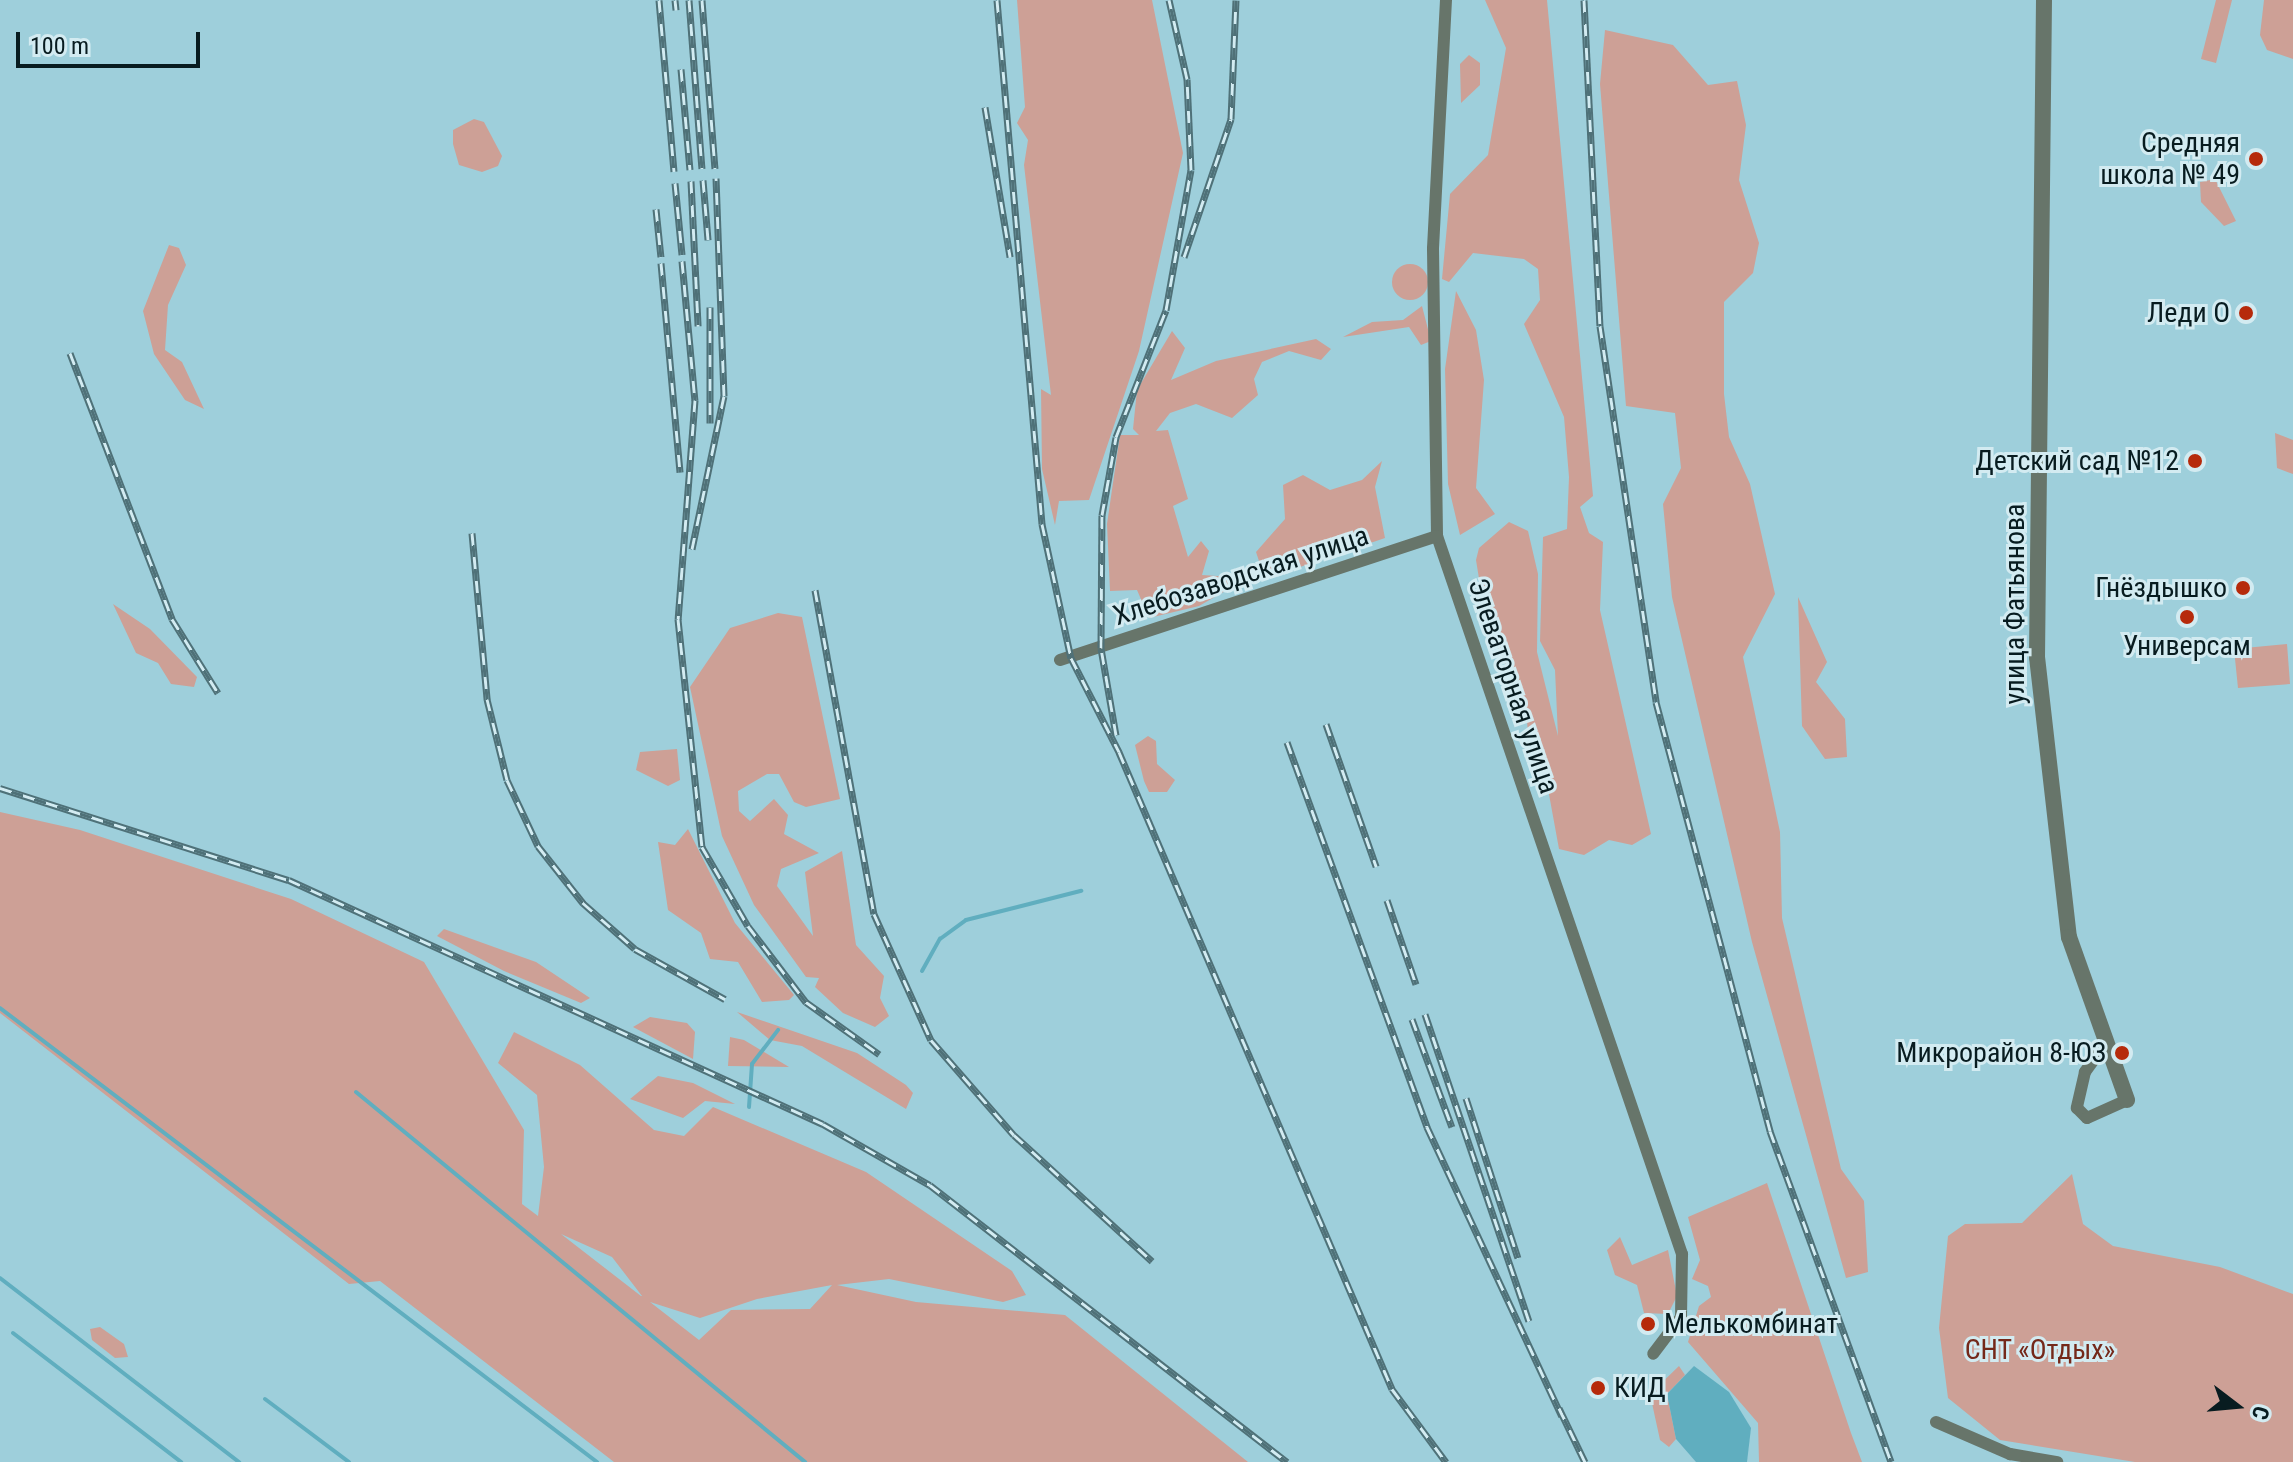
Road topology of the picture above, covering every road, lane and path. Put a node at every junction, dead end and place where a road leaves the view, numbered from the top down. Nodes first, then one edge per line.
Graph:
1 (1446, 0) edge
2 (2044, 0) edge
3 (1437, 536) junction
4 (1060, 660) dead end
5 (2106, 1043) junction
6 (2127, 1100) joint
7 (1653, 1354) dead end
8 (1936, 1422) dead end
9 (2057, 1462) edge

1 - 3 street, Элеваторная улица
2 - 5 street, улица Фатьянова
3 - 4 street, Хлебозаводская улица
3 - 7 street, Элеваторная улица
5 - 6 street, улица Фатьянова
5 - 6 street
8 - 9 street

